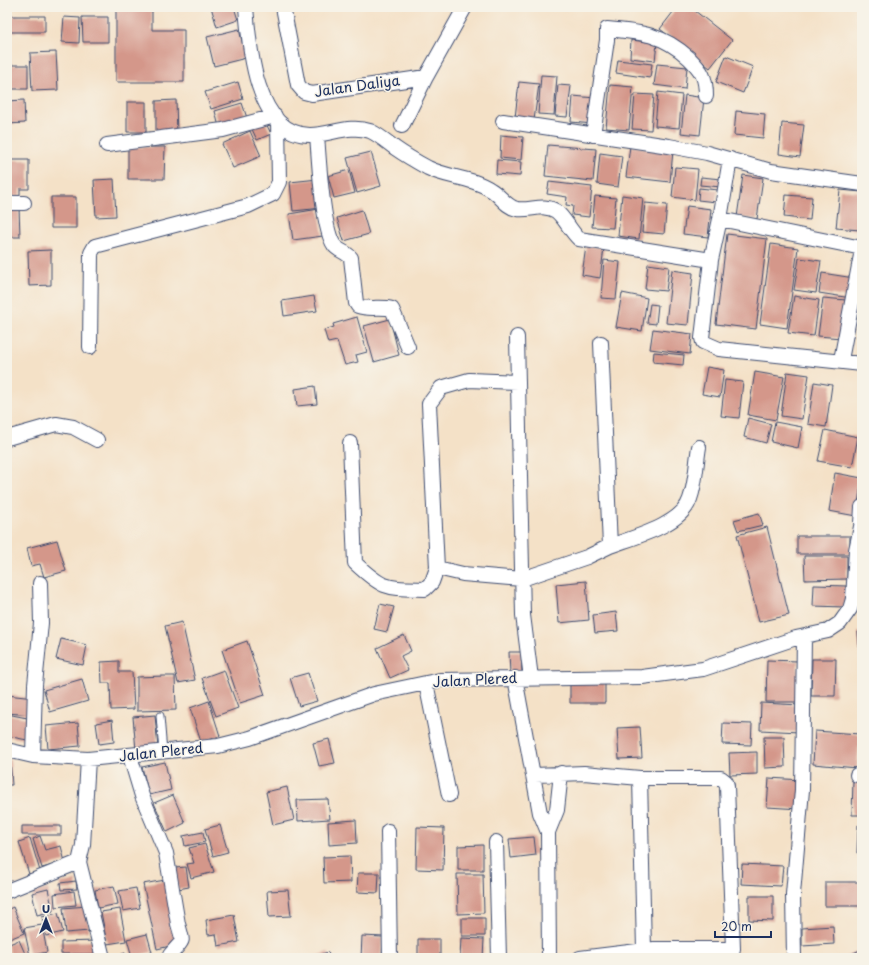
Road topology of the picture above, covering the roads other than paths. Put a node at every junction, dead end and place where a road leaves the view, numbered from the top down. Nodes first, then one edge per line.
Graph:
1 (246, 7) edge
2 (283, 7) edge
3 (466, 7) edge
4 (426, 77) junction
5 (706, 96) dead end
6 (277, 119) junction
7 (503, 121) dead end
8 (402, 126) dead end
9 (317, 135) junction
10 (593, 135) junction
11 (107, 145) dead end
12 (730, 159) junction
13 (862, 184) edge
14 (7, 203) edge
15 (24, 203) dead end
16 (720, 219) junction
17 (862, 249) edge
18 (711, 260) junction
19 (517, 337) dead end
20 (601, 343) dead end
21 (90, 347) dead end
22 (408, 347) dead end
23 (841, 360) junction
24 (862, 364) edge
25 (518, 382) junction
26 (7, 438) edge
27 (97, 440) dead end
28 (350, 443) dead end
29 (699, 447) dead end
30 (862, 507) edge
31 (861, 523) edge
32 (610, 546) junction
33 (437, 568) junction
34 (522, 579) junction
35 (40, 583) dead end
36 (804, 637) junction
37 (515, 678) junction
38 (531, 678) junction
39 (426, 682) junction
40 (160, 716) dead end
41 (7, 750) edge
42 (163, 752) junction
43 (32, 756) junction
44 (130, 756) junction
45 (88, 759) junction
46 (561, 774) junction
47 (534, 775) junction
48 (640, 778) junction
49 (449, 795) dead end
50 (388, 831) dead end
51 (548, 832) junction
52 (496, 842) dead end
53 (79, 862) junction
54 (7, 891) edge
55 (651, 952) edge
56 (103, 958) edge
57 (170, 958) edge
58 (390, 958) edge
59 (499, 958) edge
60 (549, 958) edge
61 (580, 958) edge
62 (794, 958) edge

1 - 6 street
2 - 4 street, Jalan Daliya
3 - 4 street
4 - 8 street
5 - 10 street
6 - 9 street
6 - 11 street
6 - 21 street
7 - 10 street
9 - 18 street
9 - 22 street
10 - 12 street
12 - 13 street
12 - 16 street
14 - 15 street
16 - 17 street
16 - 18 street
17 - 23 street
18 - 23 street
19 - 25 street
20 - 32 street
23 - 24 street
25 - 33 street
25 - 34 street
26 - 27 street
28 - 33 street
29 - 32 street
30 - 31 street, Jalan Plered
31 - 36 street, Jalan Plered
32 - 34 street
33 - 34 street
34 - 38 street
35 - 43 street
36 - 38 street, Jalan Plered
36 - 62 street
37 - 38 street, Jalan Plered
37 - 39 street, Jalan Plered
37 - 47 street
39 - 42 street, Jalan Plered
39 - 49 street
40 - 42 lane
41 - 43 street, Jalan Plered
42 - 44 street, Jalan Plered
43 - 45 street, Jalan Plered
44 - 45 street, Jalan Plered
44 - 57 street
45 - 53 street
46 - 47 street
46 - 48 street
46 - 51 street
47 - 51 street
48 - 55 street
48 - 55 street
50 - 58 street
51 - 60 street
52 - 59 street
53 - 54 street
53 - 56 street
55 - 61 street

